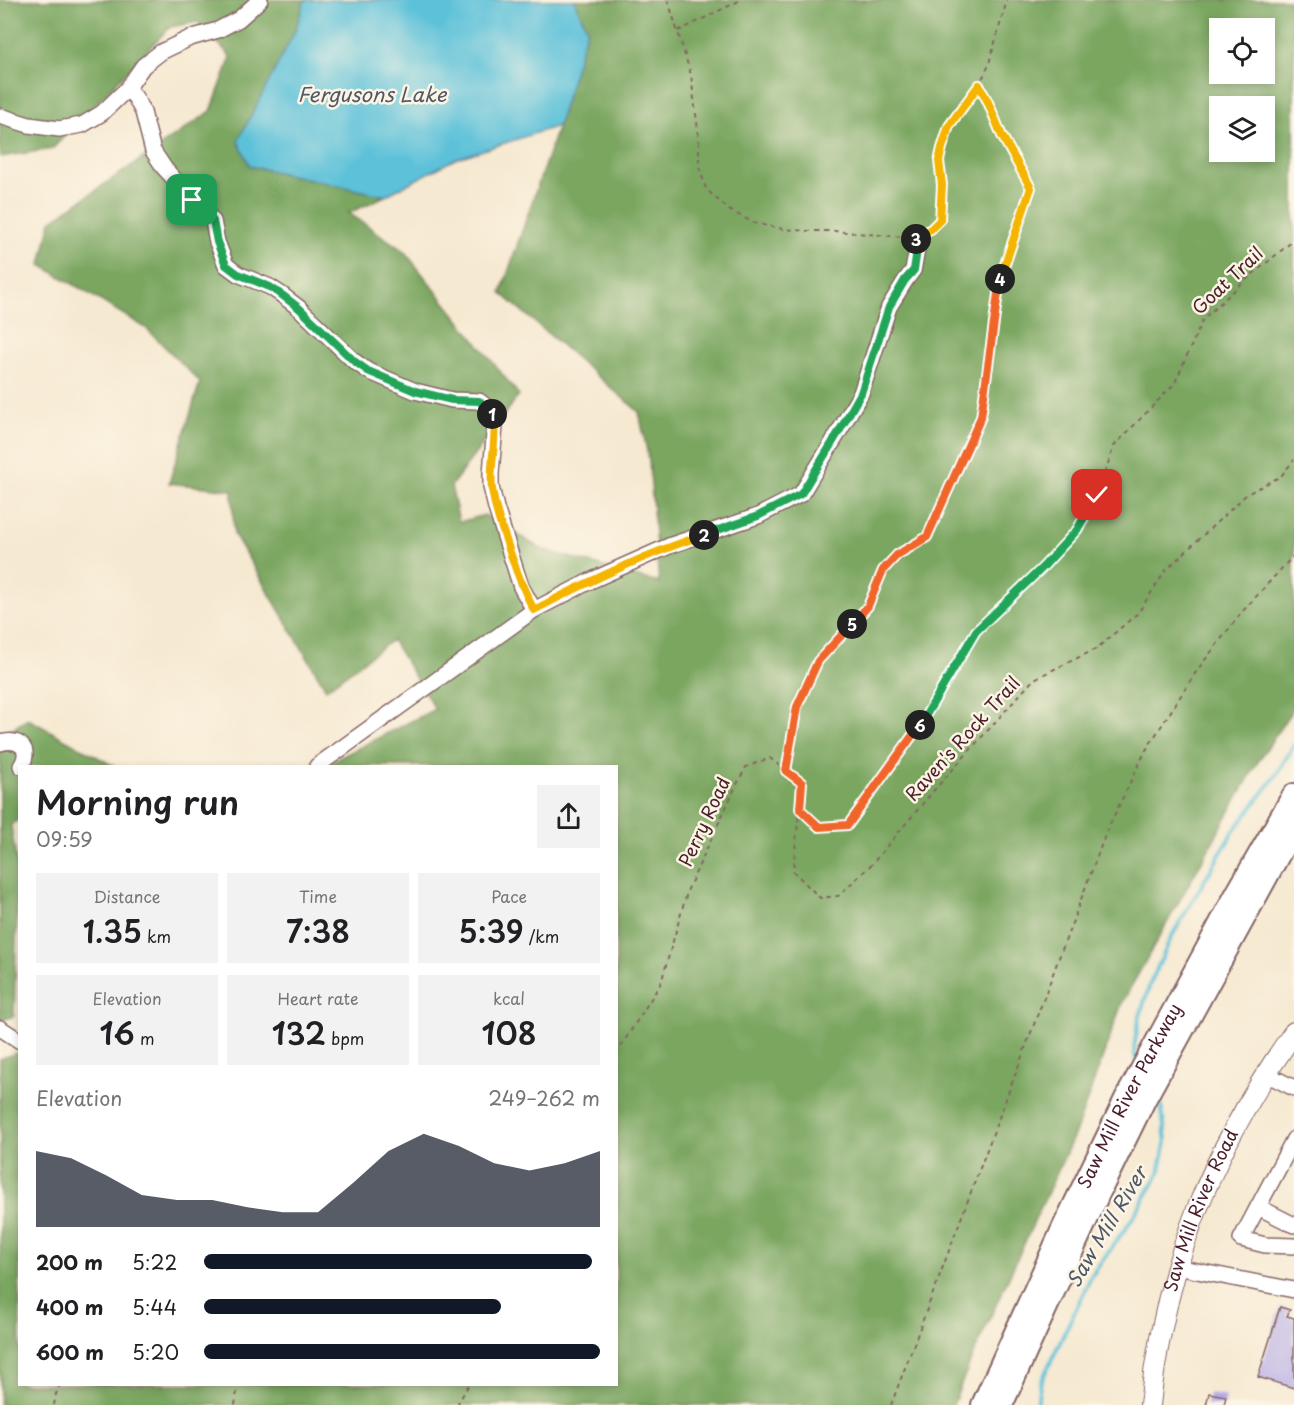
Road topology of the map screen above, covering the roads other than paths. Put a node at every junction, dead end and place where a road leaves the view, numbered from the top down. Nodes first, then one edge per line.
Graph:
1 (260, 0) edge
2 (127, 89) junction
3 (0, 117) edge
4 (916, 237) road end
5 (534, 610) junction
6 (0, 743) edge
7 (20, 765) edge
8 (318, 765) edge
9 (1294, 795) edge
10 (1294, 826) edge
11 (0, 1028) edge
12 (1294, 1032) edge
13 (18, 1040) edge
14 (1153, 1067) junction
15 (1266, 1074) junction
16 (1294, 1088) edge
17 (1140, 1090) junction
18 (1294, 1139) edge
19 (1258, 1207) junction
20 (1294, 1225) edge
21 (1294, 1246) edge
22 (1177, 1266) junction
23 (1294, 1290) edge
24 (983, 1405) edge
25 (1001, 1405) edge
26 (1150, 1405) edge

1 - 2 street
2 - 3 street
2 - 5 street
4 - 5 street
5 - 8 street
6 - 7 street
9 - 14 highway, Saw Mill River Parkway
10 - 14 highway, Saw Mill River Parkway
11 - 13 street
12 - 15 main road, Saw Mill River Road
14 - 17 highway, Saw Mill River Parkway
15 - 16 street
15 - 22 main road, Saw Mill River Road
17 - 24 highway, Saw Mill River Parkway
17 - 25 highway, Saw Mill River Parkway
18 - 19 street
19 - 20 street
19 - 21 street
22 - 23 street
22 - 26 main road, Saw Mill River Road

